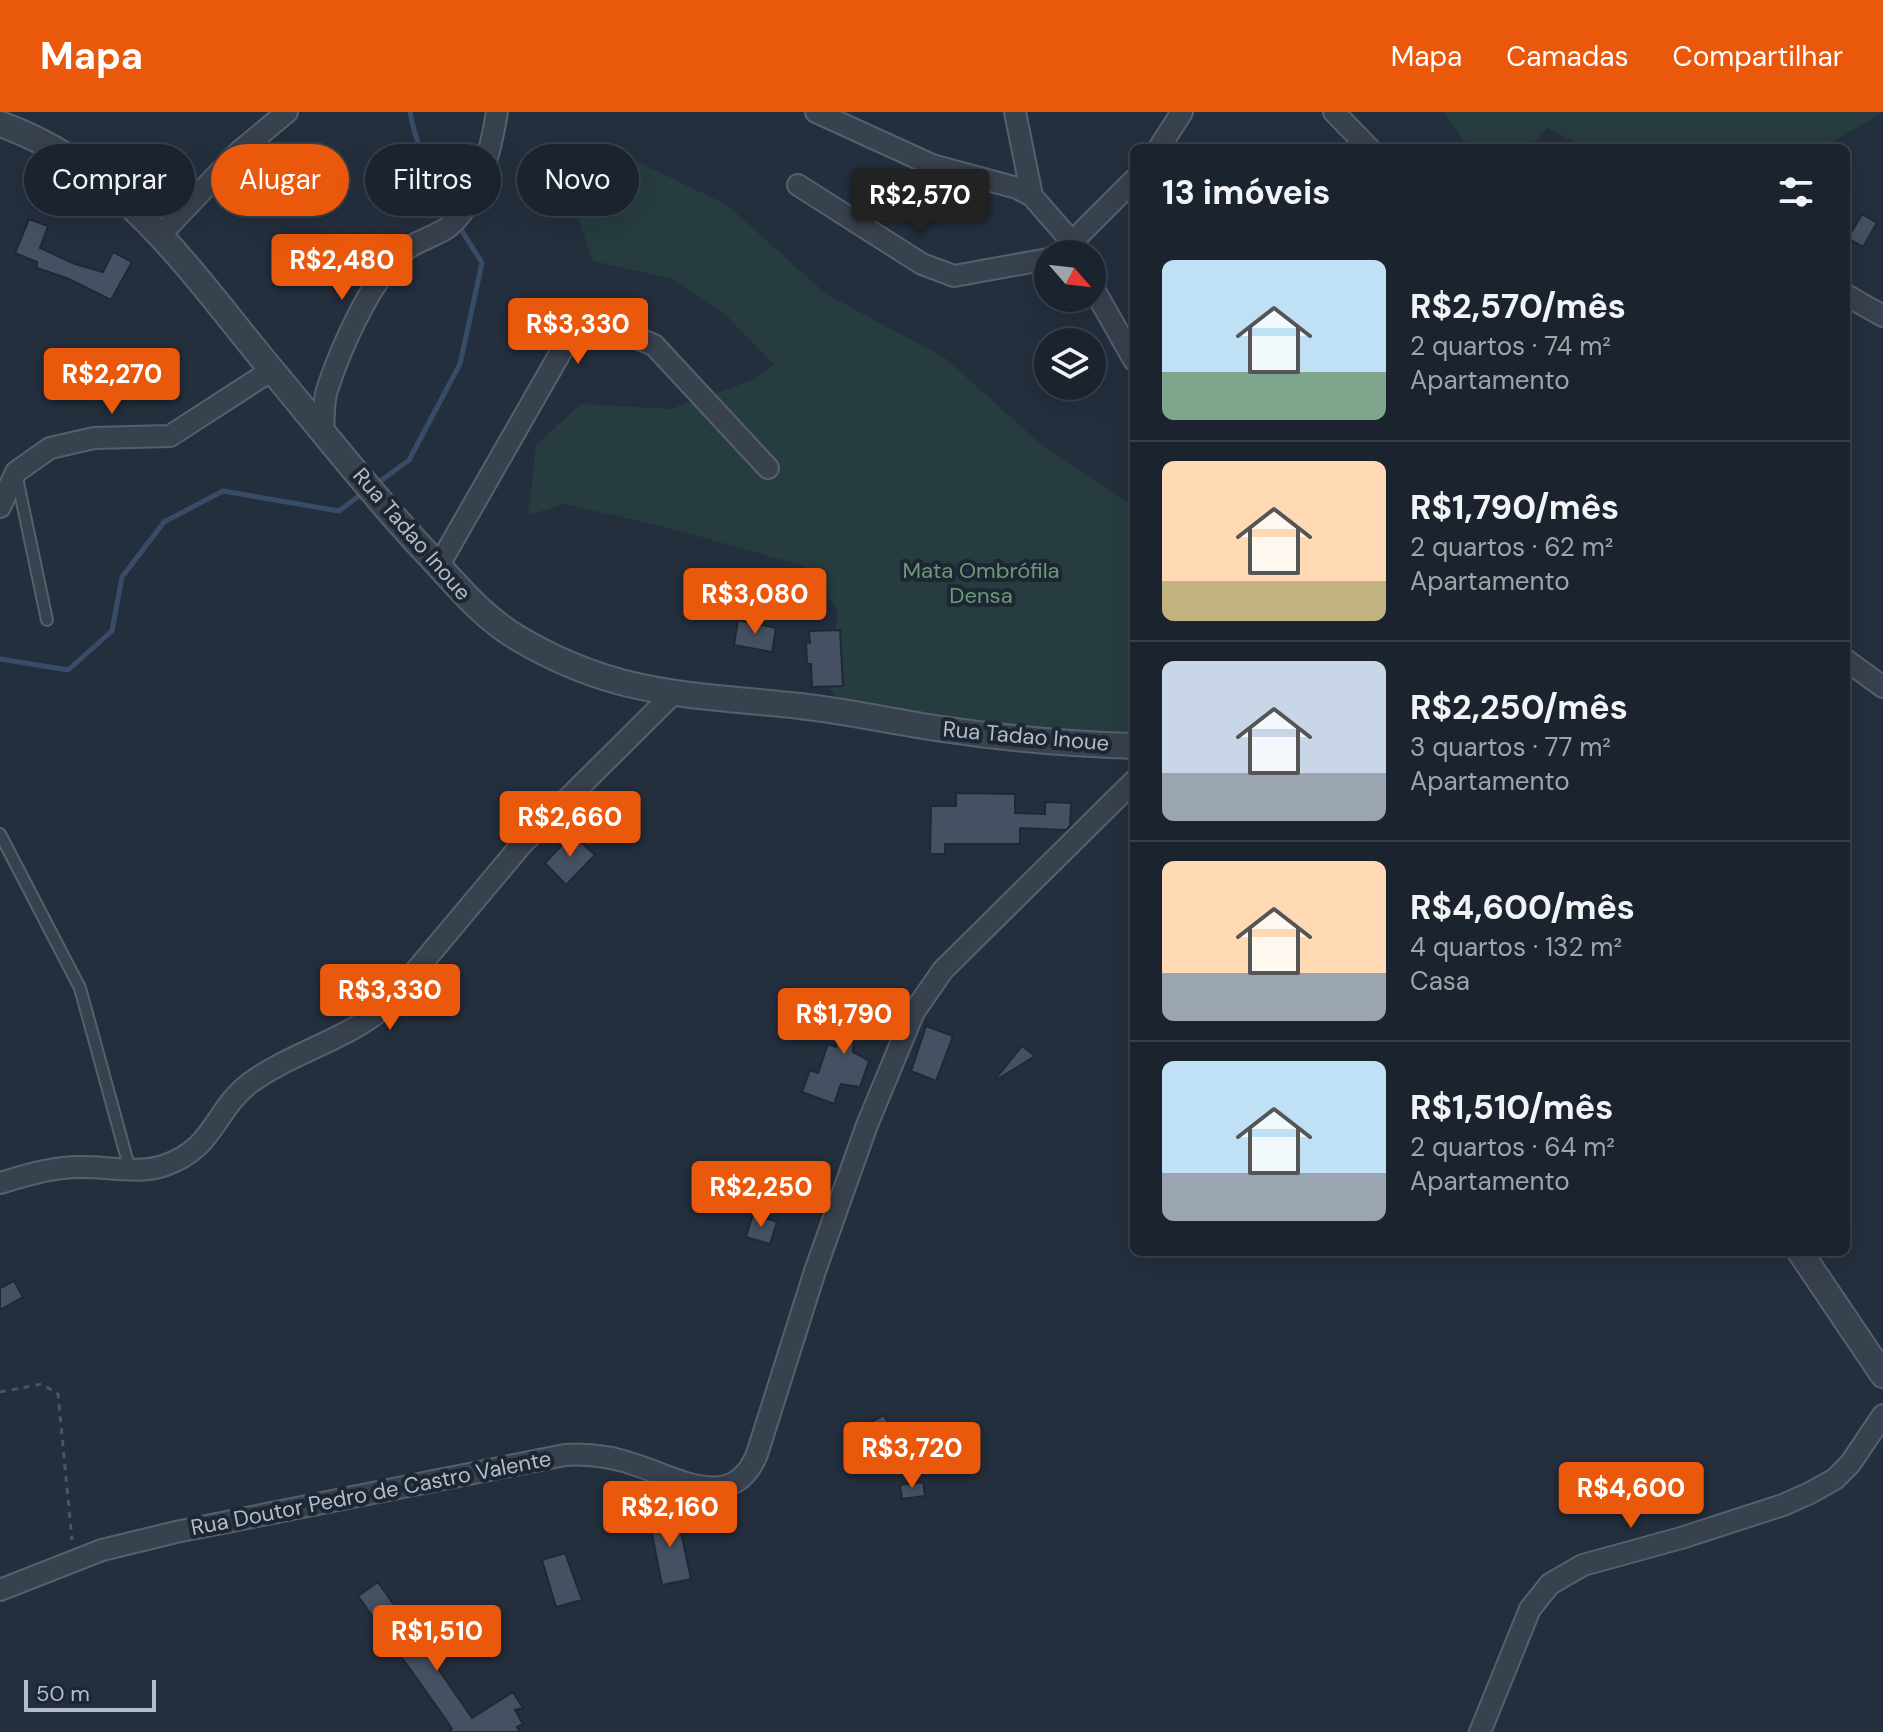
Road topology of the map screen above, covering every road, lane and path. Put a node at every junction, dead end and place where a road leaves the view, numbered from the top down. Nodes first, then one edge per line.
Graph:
1 (287, 112) edge
2 (497, 112) edge
3 (816, 112) edge
4 (1015, 112) edge
5 (1182, 112) edge
6 (1334, 112) edge
7 (0, 124) edge
8 (1162, 144) edge
9 (1365, 144) edge
10 (798, 185) dead end
11 (1130, 185) edge
12 (1032, 196) junction
13 (161, 234) junction
14 (1068, 240) edge
15 (1081, 240) edge
16 (1034, 262) edge
17 (1850, 297) edge
18 (1106, 311) edge
19 (1883, 316) edge
20 (1130, 353) edge
21 (272, 370) junction
22 (323, 432) junction
23 (768, 468) dead end
24 (16, 472) junction
25 (0, 507) edge
26 (439, 565) junction
27 (47, 620) dead end
28 (1850, 663) edge
29 (1883, 687) edge
30 (672, 695) junction
31 (1130, 746) edge
32 (1130, 785) edge
33 (0, 834) edge
34 (130, 1170) junction
35 (0, 1183) edge
36 (1803, 1256) edge
37 (1883, 1375) edge
38 (0, 1392) edge
39 (1883, 1415) edge
40 (75, 1560) junction
41 (0, 1590) edge
42 (1480, 1732) edge

1 - 13 street
2 - 22 street
3 - 12 street
4 - 12 street
5 - 8 street
6 - 9 street
7 - 13 street, Rua Tadao Inoue
10 - 16 street
11 - 15 street
12 - 14 street
13 - 21 street, Rua Tadao Inoue
17 - 19 street
18 - 20 street
21 - 22 street, Rua Tadao Inoue
21 - 24 street
22 - 26 street, Rua Tadao Inoue
23 - 26 street
24 - 25 street
24 - 27 lane
26 - 30 street, Rua Tadao Inoue
28 - 29 street
30 - 31 street, Rua Tadao Inoue
30 - 34 street
32 - 40 street, Rua Doutor Pedro de Castro Valente
33 - 34 lane
34 - 35 street
36 - 37 street
38 - 40 path
39 - 42 street
40 - 41 street, Rua Doutor Pedro de Castro Valente

